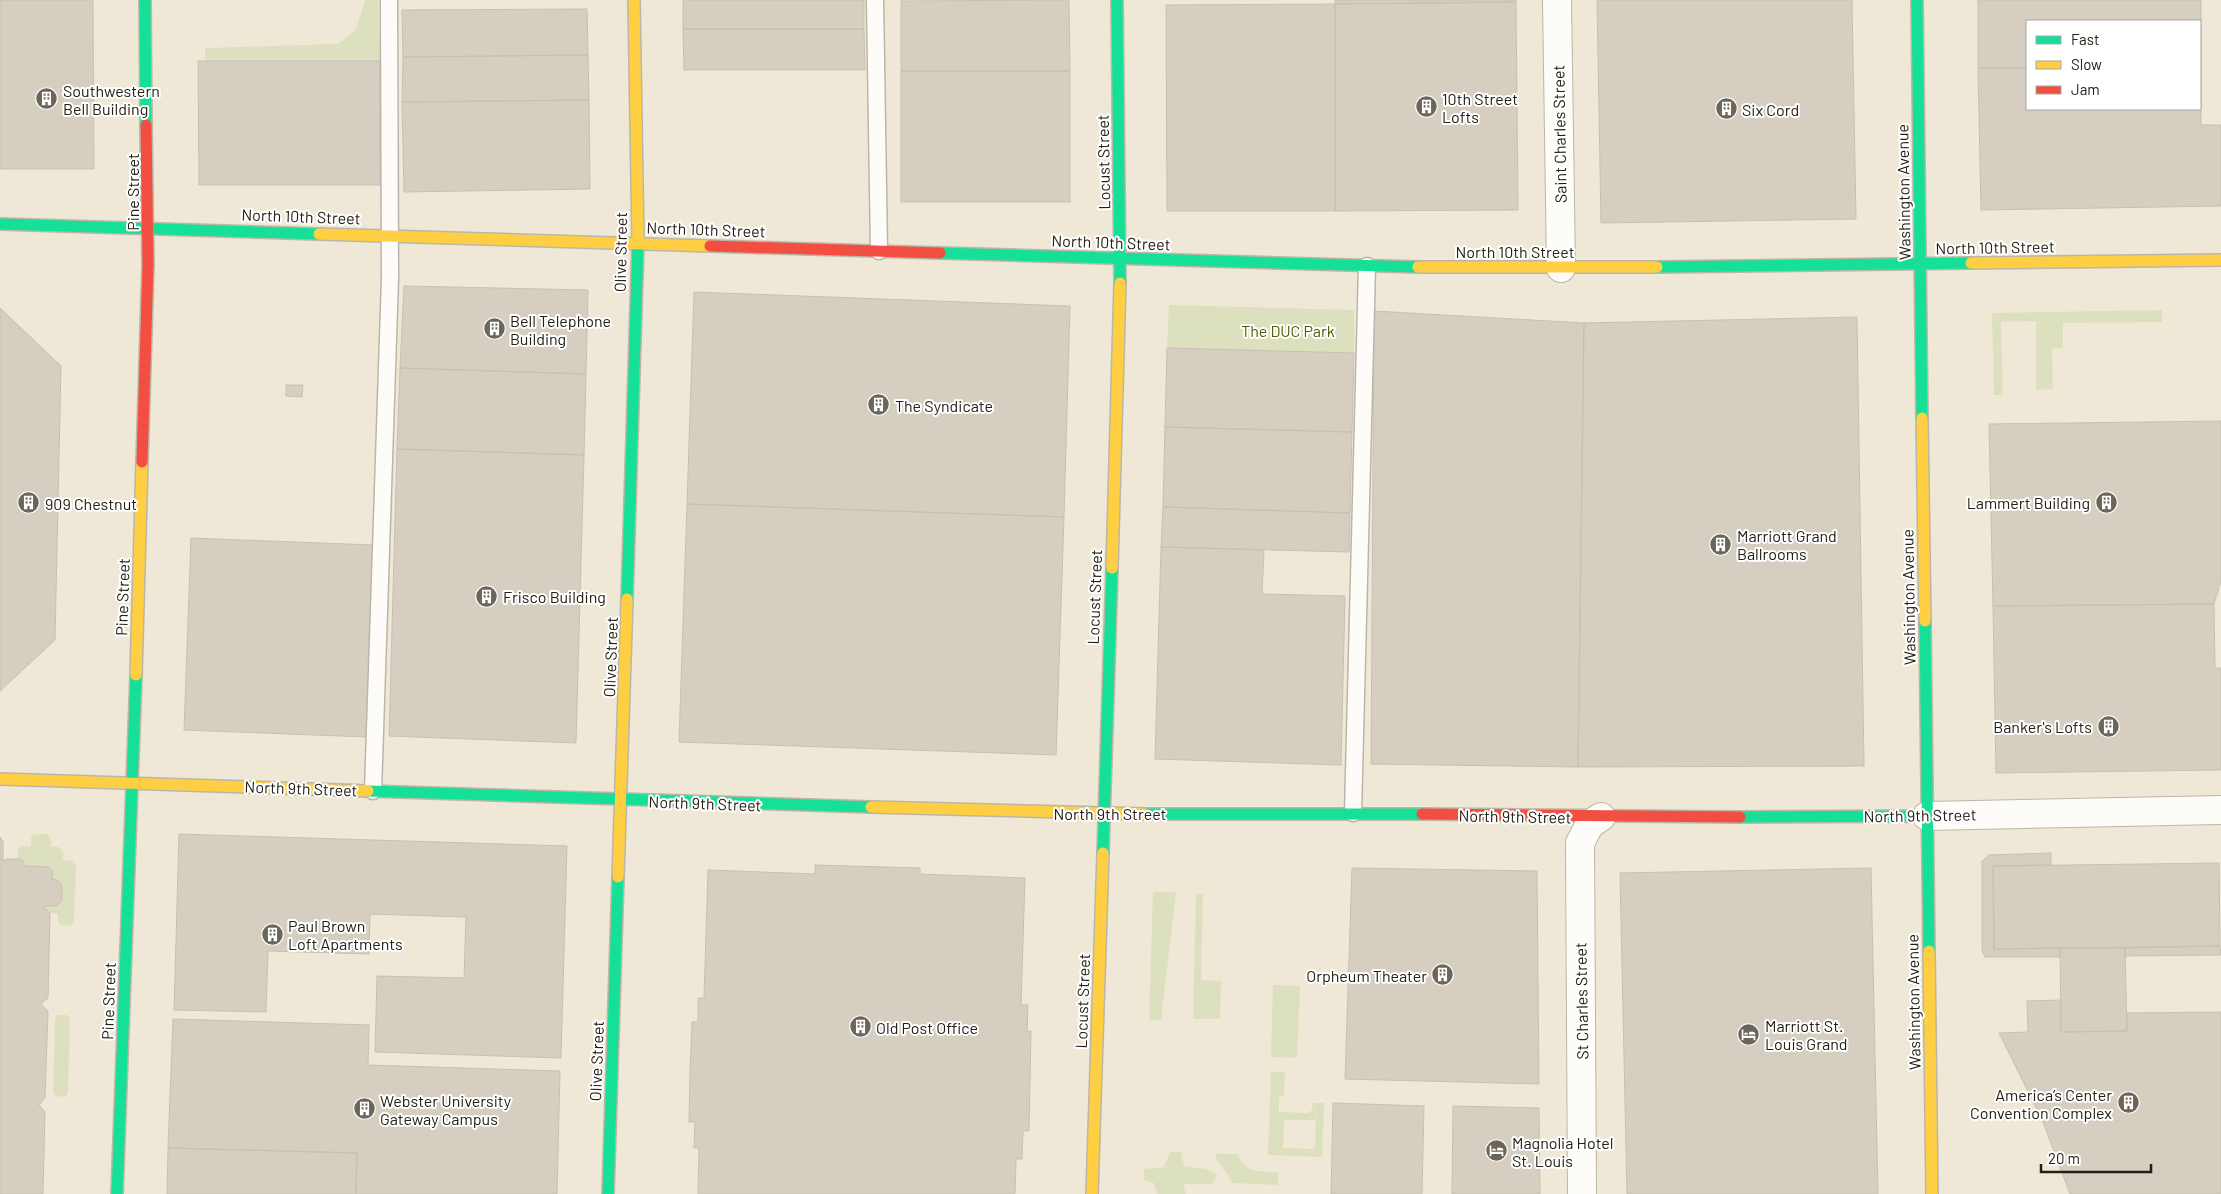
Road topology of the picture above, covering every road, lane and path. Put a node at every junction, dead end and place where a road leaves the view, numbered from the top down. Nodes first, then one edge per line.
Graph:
1 (145, 0) edge
2 (389, 0) edge
3 (634, 0) edge
4 (875, 0) edge
5 (1118, 0) edge
6 (1557, 0) edge
7 (1917, 0) edge
8 (0, 224) edge
9 (148, 228) junction
10 (390, 236) junction
11 (638, 243) junction
12 (879, 251) junction
13 (1121, 259) junction
14 (2221, 260) edge
15 (1920, 264) junction
16 (1366, 266) junction
17 (1562, 268) junction
18 (0, 779) edge
19 (133, 782) junction
20 (373, 791) junction
21 (622, 800) junction
22 (2221, 810) edge
23 (1353, 813) junction
24 (1104, 814) junction
25 (1927, 816) junction
26 (1601, 817) junction
27 (117, 1194) edge
28 (608, 1194) edge
29 (1092, 1194) edge
30 (1582, 1194) edge
31 (1932, 1194) edge

1 - 9 street, Pine Street
2 - 10 lane
3 - 11 street, Olive Street
4 - 12 lane
5 - 13 street, Locust Street
6 - 17 street, Saint Charles Street
7 - 15 street, Washington Avenue
8 - 9 street, North 10th Street
9 - 10 street, North 10th Street
9 - 19 street, Pine Street
10 - 11 street, North 10th Street
10 - 20 lane
11 - 12 street, North 10th Street
11 - 21 street, Olive Street
12 - 13 street, North 10th Street
13 - 16 street, North 10th Street
13 - 24 street, Locust Street
14 - 15 street, North 10th Street
15 - 17 street, North 10th Street
15 - 25 street, Washington Avenue
16 - 17 street, North 10th Street
16 - 23 lane
18 - 19 street, North 9th Street
19 - 20 street, North 9th Street
19 - 27 street, Pine Street
20 - 21 street, North 9th Street
21 - 24 street, North 9th Street
21 - 28 street, Olive Street
22 - 25 street, North 9th Street
23 - 24 street, North 9th Street
23 - 26 street, North 9th Street
24 - 29 street, Locust Street
25 - 26 street, North 9th Street
25 - 31 street, Washington Avenue
26 - 30 street, St Charles Street

